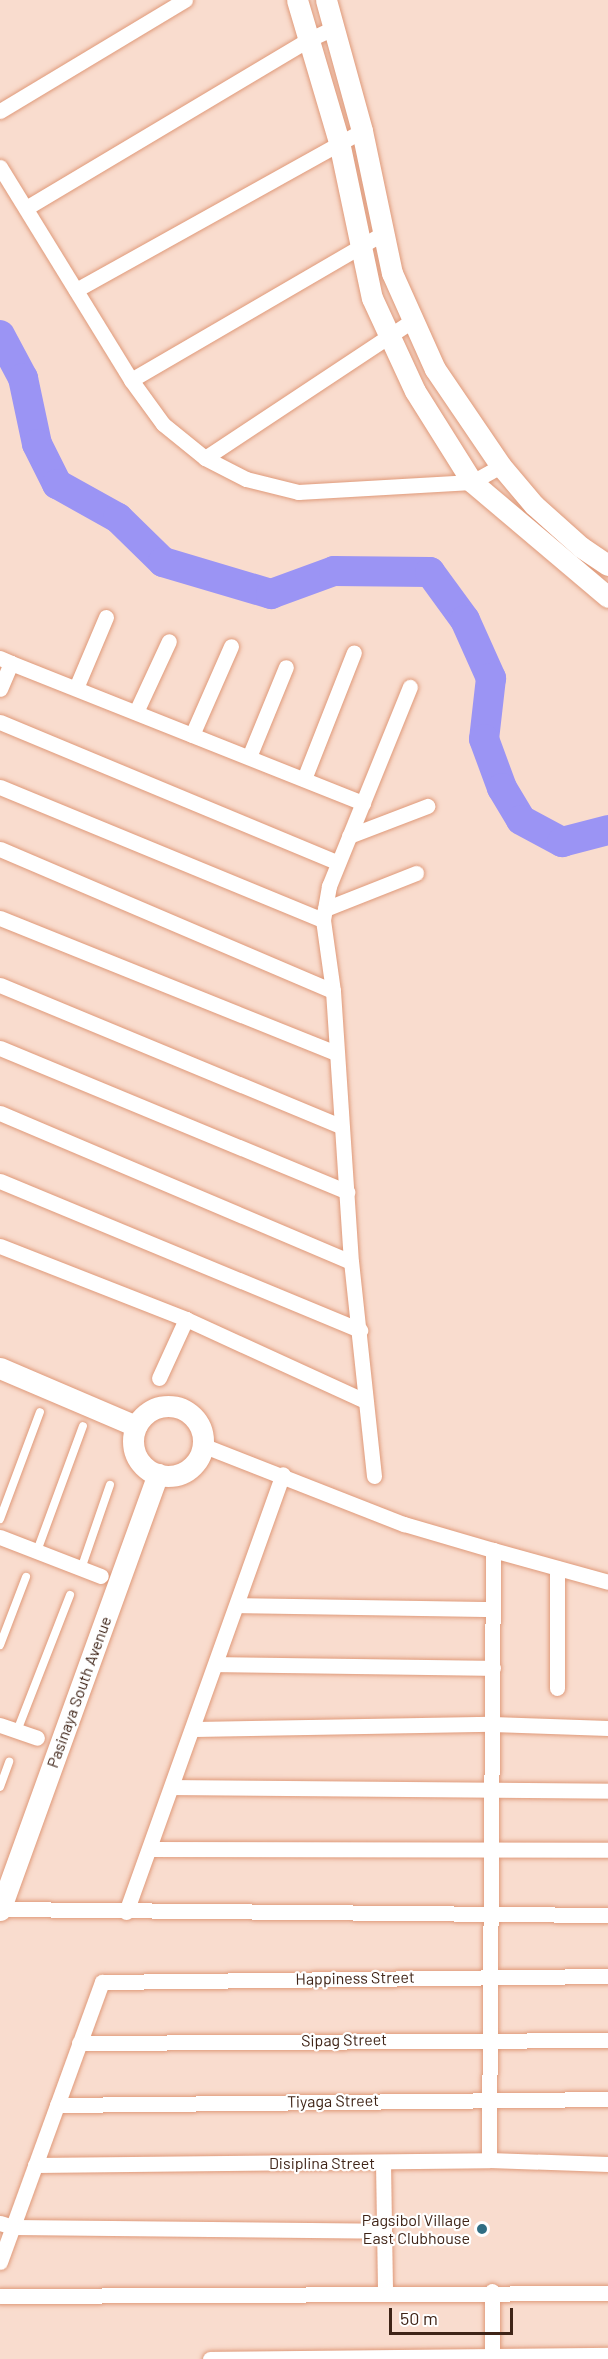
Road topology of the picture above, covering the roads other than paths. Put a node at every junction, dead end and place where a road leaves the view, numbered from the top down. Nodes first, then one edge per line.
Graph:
1 (185, 0) edge
2 (297, 0) edge
3 (326, 0) edge
4 (334, 28) junction
5 (310, 39) junction
6 (0, 111) edge
7 (362, 131) junction
8 (339, 142) junction
9 (0, 167) edge
10 (26, 208) junction
11 (382, 234) junction
12 (358, 245) junction
13 (76, 290) junction
14 (412, 321) junction
15 (390, 338) junction
16 (131, 380) junction
17 (205, 458) junction
18 (501, 466) junction
19 (471, 482) junction
20 (608, 565) edge
21 (608, 597) edge
22 (106, 617) dead end
23 (169, 641) dead end
24 (231, 646) dead end
25 (354, 652) dead end
26 (6, 660) edge
27 (286, 667) dead end
28 (410, 687) dead end
29 (76, 688) junction
30 (0, 689) edge
31 (136, 712) junction
32 (0, 722) edge
33 (192, 735) junction
34 (249, 757) junction
35 (304, 779) junction
36 (0, 787) edge
37 (363, 803) junction
38 (427, 806) dead end
39 (349, 836) junction
40 (0, 849) edge
41 (338, 863) junction
42 (416, 873) dead end
43 (324, 915) junction
44 (0, 918) edge
45 (0, 985) edge
46 (333, 991) junction
47 (0, 1048) edge
48 (336, 1053) junction
49 (0, 1113) edge
50 (340, 1126) junction
51 (0, 1181) edge
52 (346, 1192) junction
53 (0, 1246) edge
54 (351, 1262) junction
55 (186, 1319) junction
56 (360, 1330) junction
57 (0, 1368) edge
58 (159, 1377) dead end
59 (366, 1401) junction
60 (40, 1412) dead end
61 (83, 1426) dead end
62 (136, 1426) junction
63 (202, 1445) junction
64 (158, 1474) junction
65 (282, 1474) junction
66 (374, 1476) dead end
67 (110, 1485) dead end
68 (0, 1519) edge
69 (0, 1537) edge
70 (494, 1550) junction
71 (38, 1551) junction
72 (557, 1568) junction
73 (81, 1569) junction
74 (101, 1576) dead end
75 (26, 1577) dead end
76 (608, 1582) edge
77 (70, 1595) dead end
78 (237, 1605) junction
79 (493, 1609) junction
80 (0, 1645) edge
81 (216, 1664) junction
82 (493, 1668) junction
83 (557, 1688) dead end
84 (492, 1724) junction
85 (0, 1725) edge
86 (608, 1728) edge
87 (194, 1730) junction
88 (17, 1731) junction
89 (37, 1738) dead end
90 (9, 1762) dead end
91 (0, 1787) edge
92 (174, 1787) junction
93 (492, 1790) junction
94 (608, 1791) edge
95 (151, 1849) junction
96 (491, 1849) junction
97 (608, 1850) edge
98 (0, 1909) edge
99 (126, 1912) junction
100 (491, 1914) junction
101 (608, 1915) edge
102 (490, 1976) junction
103 (608, 1976) edge
104 (490, 2038) junction
105 (608, 2040) edge
106 (79, 2043) junction
107 (489, 2099) junction
108 (608, 2099) edge
109 (57, 2105) junction
110 (489, 2160) junction
111 (383, 2162) junction
112 (608, 2164) edge
113 (35, 2165) junction
114 (6, 2225) edge
115 (383, 2231) junction
116 (0, 2262) edge
117 (492, 2291) junction
118 (385, 2292) junction
119 (608, 2293) edge
120 (0, 2296) edge
121 (608, 2355) edge
122 (492, 2357) edge
123 (210, 2359) edge

1 - 6 street
2 - 5 street
3 - 4 street
4 - 5 street
4 - 7 street
5 - 8 street
5 - 10 street
7 - 8 street
7 - 11 street
8 - 12 street
8 - 13 street
9 - 10 street
10 - 13 street
11 - 12 street
11 - 14 street
12 - 15 street
12 - 16 street
13 - 16 street
14 - 15 street
14 - 18 street
15 - 17 street
15 - 19 street
16 - 17 street
17 - 19 street
18 - 19 street
18 - 20 street
19 - 21 street
22 - 29 street
23 - 31 street
24 - 33 street
25 - 35 street
26 - 29 street
26 - 30 street
27 - 34 street
28 - 37 street
29 - 31 street
31 - 33 street
32 - 41 street
33 - 34 street
34 - 35 street
35 - 37 street
36 - 43 street
37 - 39 street
38 - 39 street
39 - 41 street
40 - 46 street
41 - 43 street
42 - 43 street
43 - 46 street
44 - 48 street
45 - 50 street
46 - 48 street
47 - 52 street
48 - 50 street
49 - 54 street
50 - 52 street
51 - 56 street
52 - 54 street
53 - 55 street
54 - 56 street
55 - 58 street
55 - 59 street
56 - 59 street
57 - 62 street
59 - 66 street
60 - 68 lane
61 - 71 lane
62 - 63 street
62 - 64 street
63 - 64 street
63 - 65 street
64 - 98 street, Pasinaya South Avenue
65 - 70 street
65 - 78 street
67 - 73 lane
69 - 71 street
70 - 72 street
70 - 79 street
71 - 73 street
72 - 76 street
72 - 83 street
73 - 74 street
75 - 80 lane
77 - 88 lane
78 - 79 street
78 - 81 street
79 - 82 street
81 - 82 street
81 - 87 street
82 - 84 street
84 - 86 street
84 - 87 street
84 - 93 street
85 - 88 street
87 - 92 street
88 - 89 street
90 - 91 lane
92 - 93 street
92 - 95 street
93 - 94 street
93 - 96 street
95 - 96 street
95 - 99 street
96 - 97 street
96 - 100 street
98 - 99 street
99 - 100 street
100 - 101 street
100 - 102 street
102 - 103 street, Happiness Street
102 - 104 street
102 - 106 street, Happiness Street
104 - 105 street, Sipag Street
104 - 106 street, Sipag Street
104 - 107 street
106 - 109 street
107 - 108 street, Tiyaga Street
107 - 109 street, Tiyaga Street
107 - 110 street
109 - 113 street
110 - 111 street, Disiplina Street
110 - 112 street, Disiplina Street
111 - 113 street, Disiplina Street
111 - 115 street
113 - 114 street
114 - 115 street
114 - 116 street
115 - 118 street
117 - 118 street
117 - 119 street
117 - 122 street
118 - 120 street
121 - 122 street
122 - 123 street

